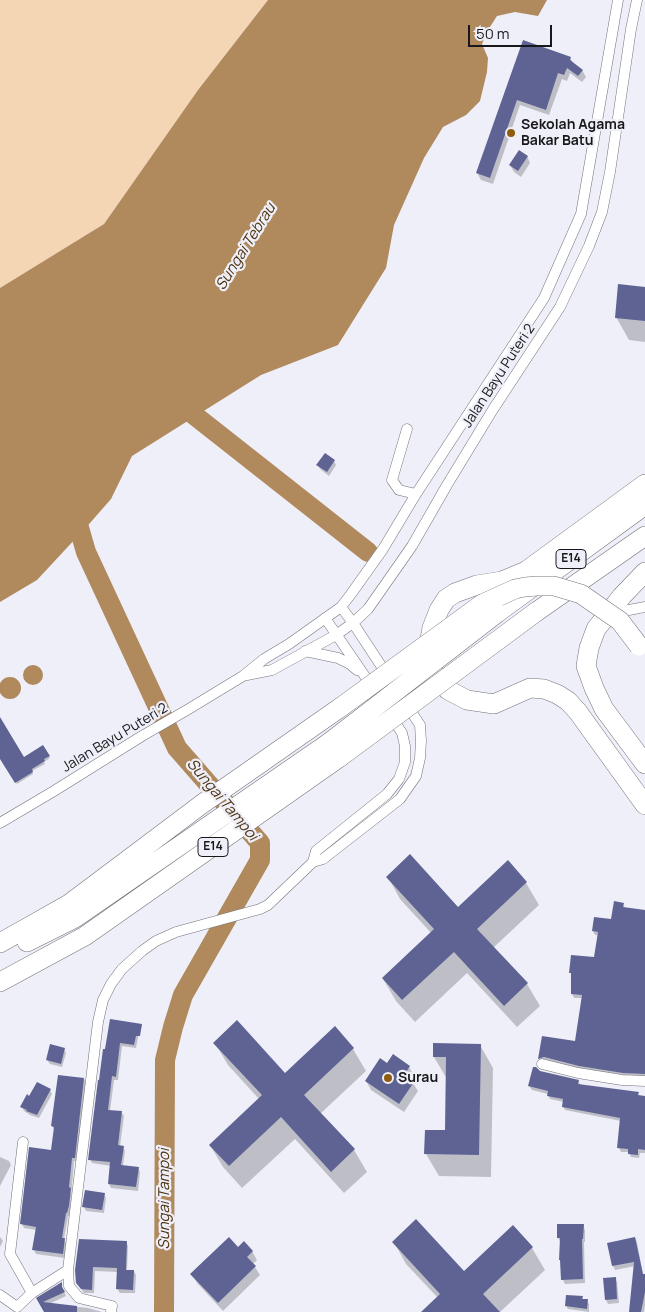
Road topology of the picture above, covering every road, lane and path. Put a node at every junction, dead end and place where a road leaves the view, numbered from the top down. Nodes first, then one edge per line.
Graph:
1 (618, 0) edge
2 (637, 0) edge
3 (408, 429) dead end
4 (645, 484) edge
5 (416, 494) junction
6 (645, 505) edge
7 (645, 536) edge
8 (645, 572) edge
9 (341, 607) junction
10 (645, 607) edge
11 (611, 610) junction
12 (326, 618) junction
13 (353, 623) junction
14 (336, 635) junction
15 (642, 651) edge
16 (305, 652) junction
17 (243, 676) junction
18 (366, 677) junction
19 (645, 764) edge
20 (645, 805) edge
21 (0, 823) edge
22 (313, 862) junction
23 (72, 911) junction
24 (0, 943) edge
25 (0, 955) edge
26 (0, 982) edge
27 (542, 1064) dead end
28 (645, 1081) edge
29 (24, 1142) dead end
30 (68, 1270) junction
31 (32, 1293) junction
32 (0, 1295) edge
33 (111, 1312) edge

1 - 5 street, Jalan Bayu Puteri 2
2 - 13 street, Jalan Bayu Puteri 2
3 - 5 street
4 - 20 highway
5 - 9 street, Jalan Bayu Puteri 2
6 - 23 highway, E14, bridge
7 - 26 highway, E14, bridge
8 - 11 highway
9 - 12 street, Jalan Bayu Puteri 2
9 - 13 street
10 - 11 street
11 - 19 highway
12 - 14 street
12 - 17 street, Jalan Bayu Puteri 2
13 - 14 street, Jalan Bayu Puteri 2
13 - 22 street
14 - 16 street, Jalan Bayu Puteri 2
14 - 18 street
15 - 23 highway, bridge
16 - 17 street, Jalan Bayu Puteri 2
16 - 18 street
17 - 21 street, Jalan Bayu Puteri 2
18 - 22 street
22 - 30 street
23 - 24 highway
23 - 25 highway, E14
27 - 28 street
29 - 31 street
30 - 31 street
30 - 33 street
31 - 32 street

